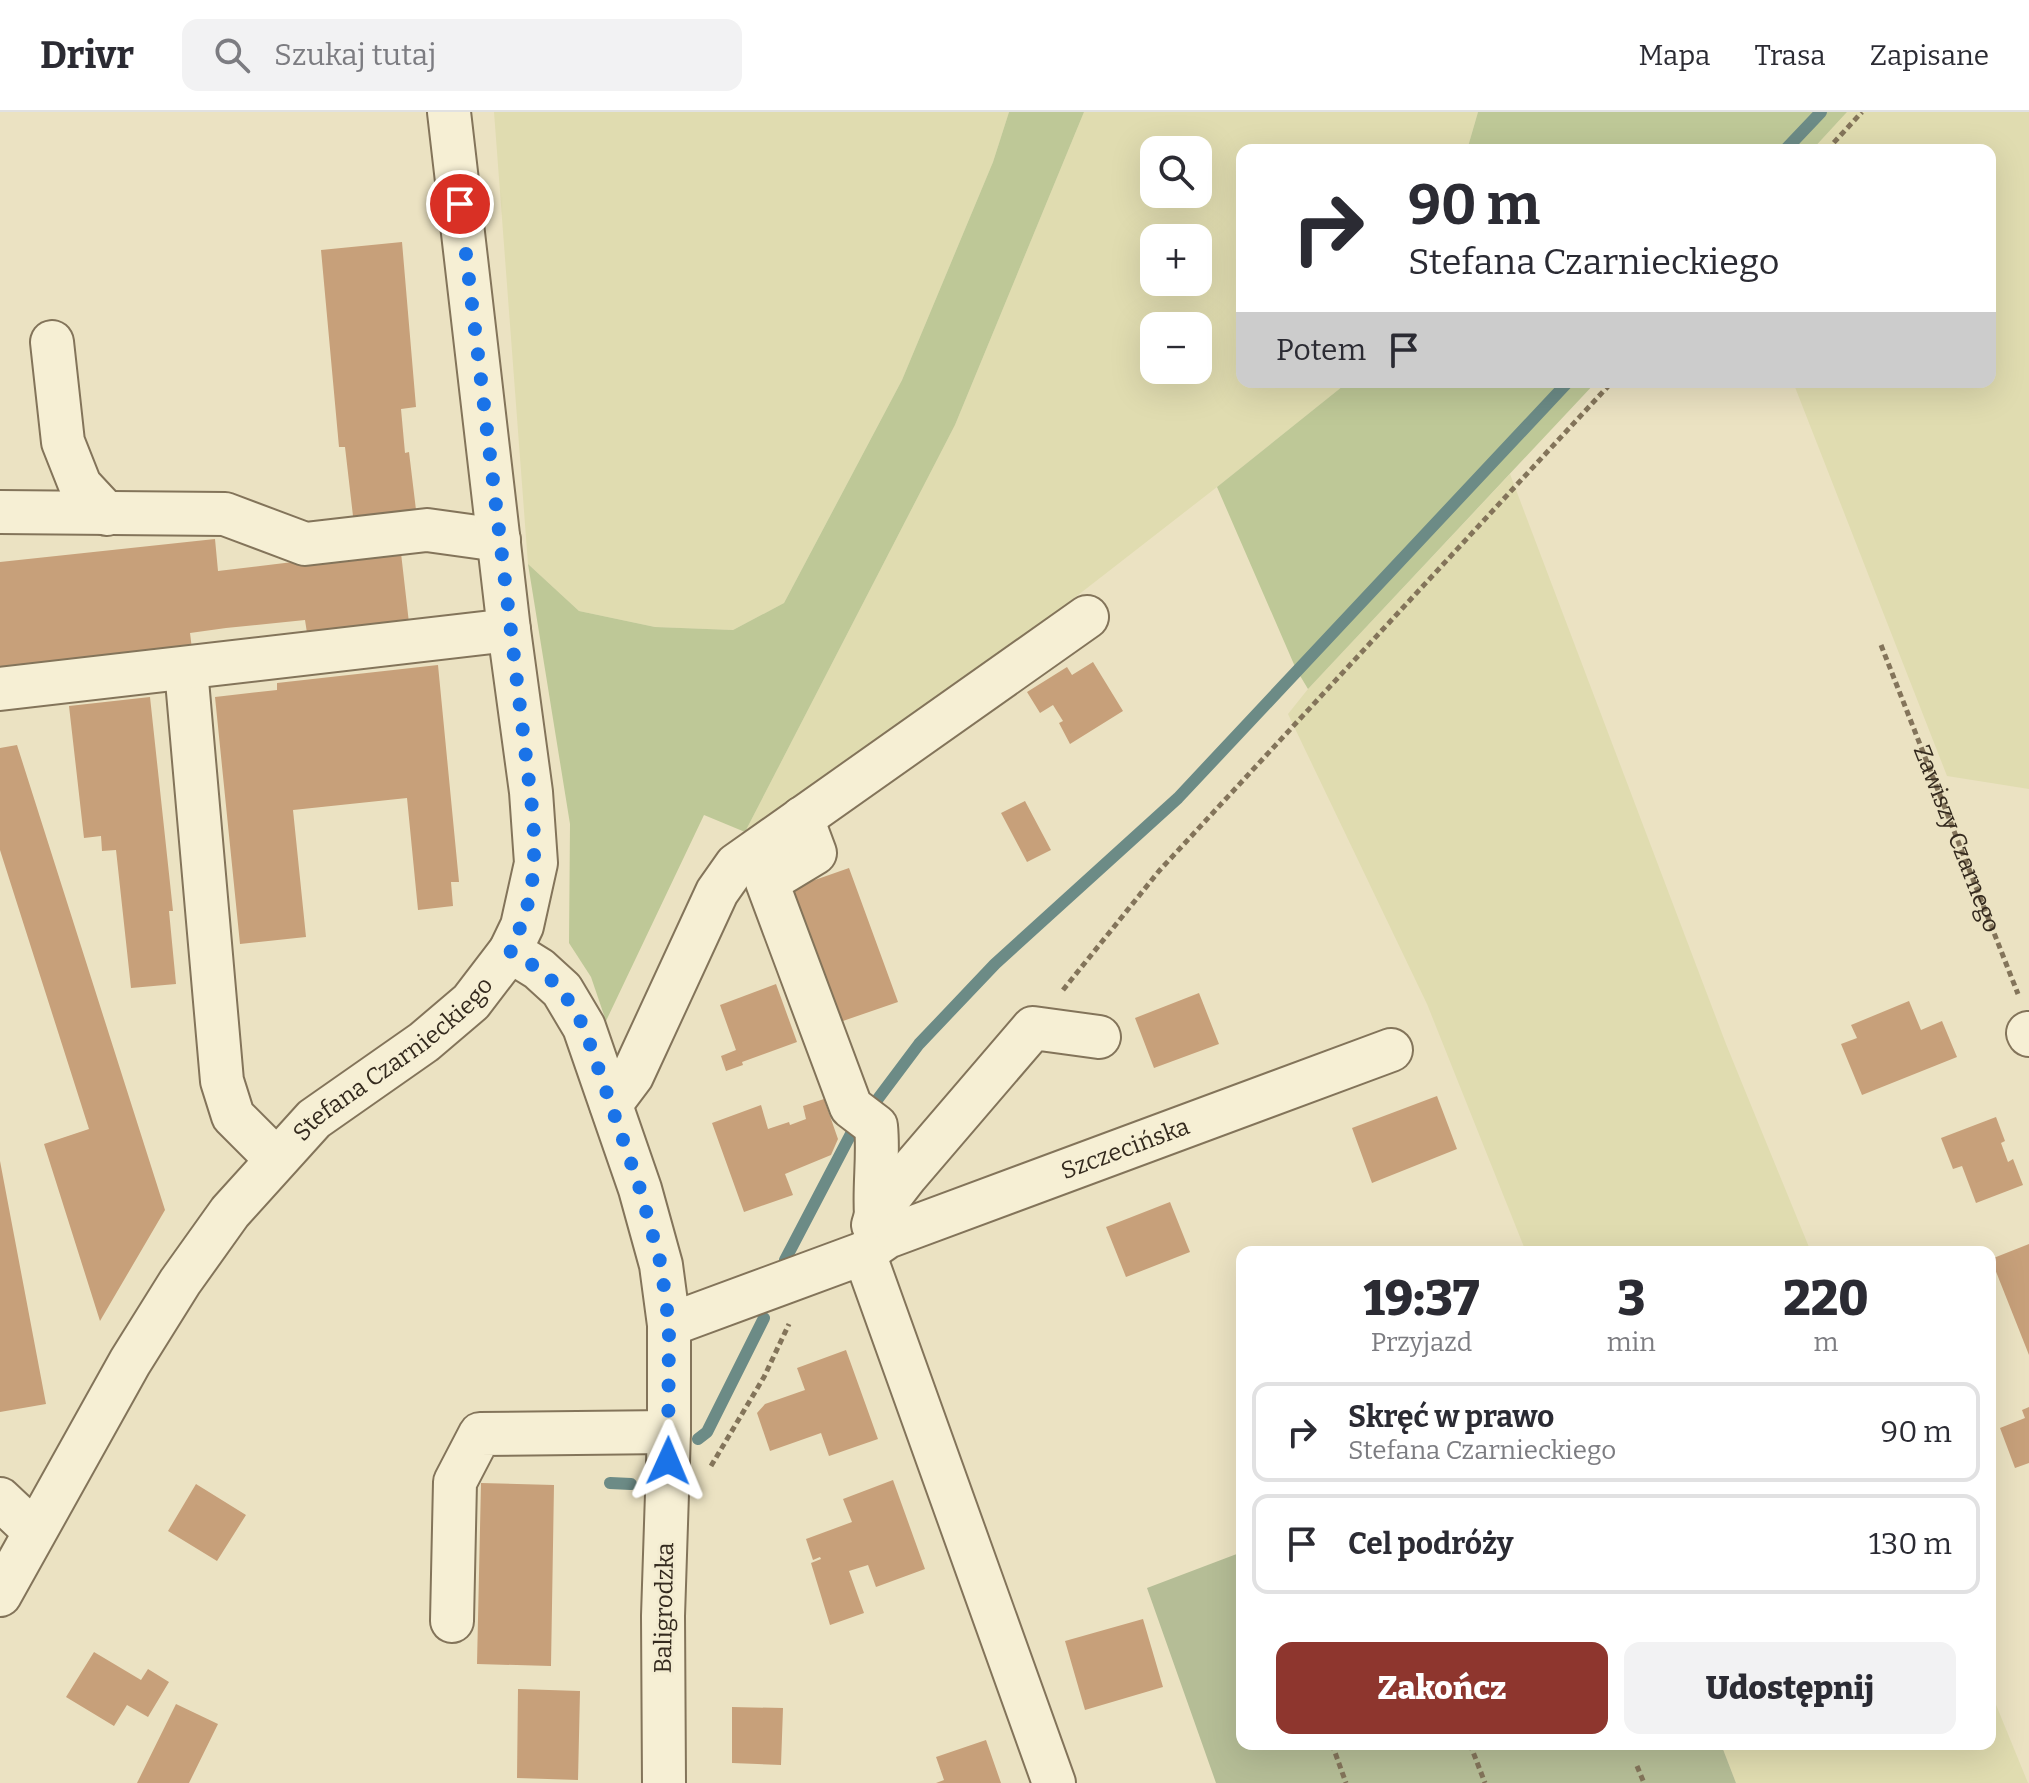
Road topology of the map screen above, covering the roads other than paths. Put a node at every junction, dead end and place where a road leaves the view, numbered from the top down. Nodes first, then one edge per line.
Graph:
1 (449, 112) edge
2 (52, 342) dead end
3 (0, 512) edge
4 (107, 514) junction
5 (499, 540) junction
6 (1087, 617) dead end
7 (509, 630) junction
8 (186, 669) junction
9 (0, 689) edge
10 (802, 818) junction
11 (510, 951) junction
12 (1099, 1037) dead end
13 (1391, 1050) dead end
14 (611, 1104) junction
15 (276, 1159) junction
16 (870, 1234) junction
17 (669, 1325) junction
18 (669, 1432) junction
19 (0, 1499) edge
20 (34, 1531) junction
21 (0, 1595) edge
22 (452, 1621) dead end
23 (664, 1783) edge
24 (1054, 1783) edge

1 - 5 street, Stefana Czarnieckiego
2 - 4 street
3 - 4 street
4 - 5 street
5 - 7 street, Stefana Czarnieckiego
6 - 10 street
7 - 8 street
7 - 11 street, Stefana Czarnieckiego
8 - 9 street
8 - 15 street
10 - 14 street
10 - 16 street
11 - 14 street, Baligrodzka
11 - 15 street, Stefana Czarnieckiego
12 - 16 street
13 - 16 street, Szczecińska
14 - 17 street, Baligrodzka
15 - 20 street, Stefana Czarnieckiego
16 - 17 street, Szczecińska
16 - 24 street
17 - 18 street, Baligrodzka
18 - 22 street
18 - 23 street, Baligrodzka
19 - 20 street
20 - 21 street, Stefana Czarnieckiego

